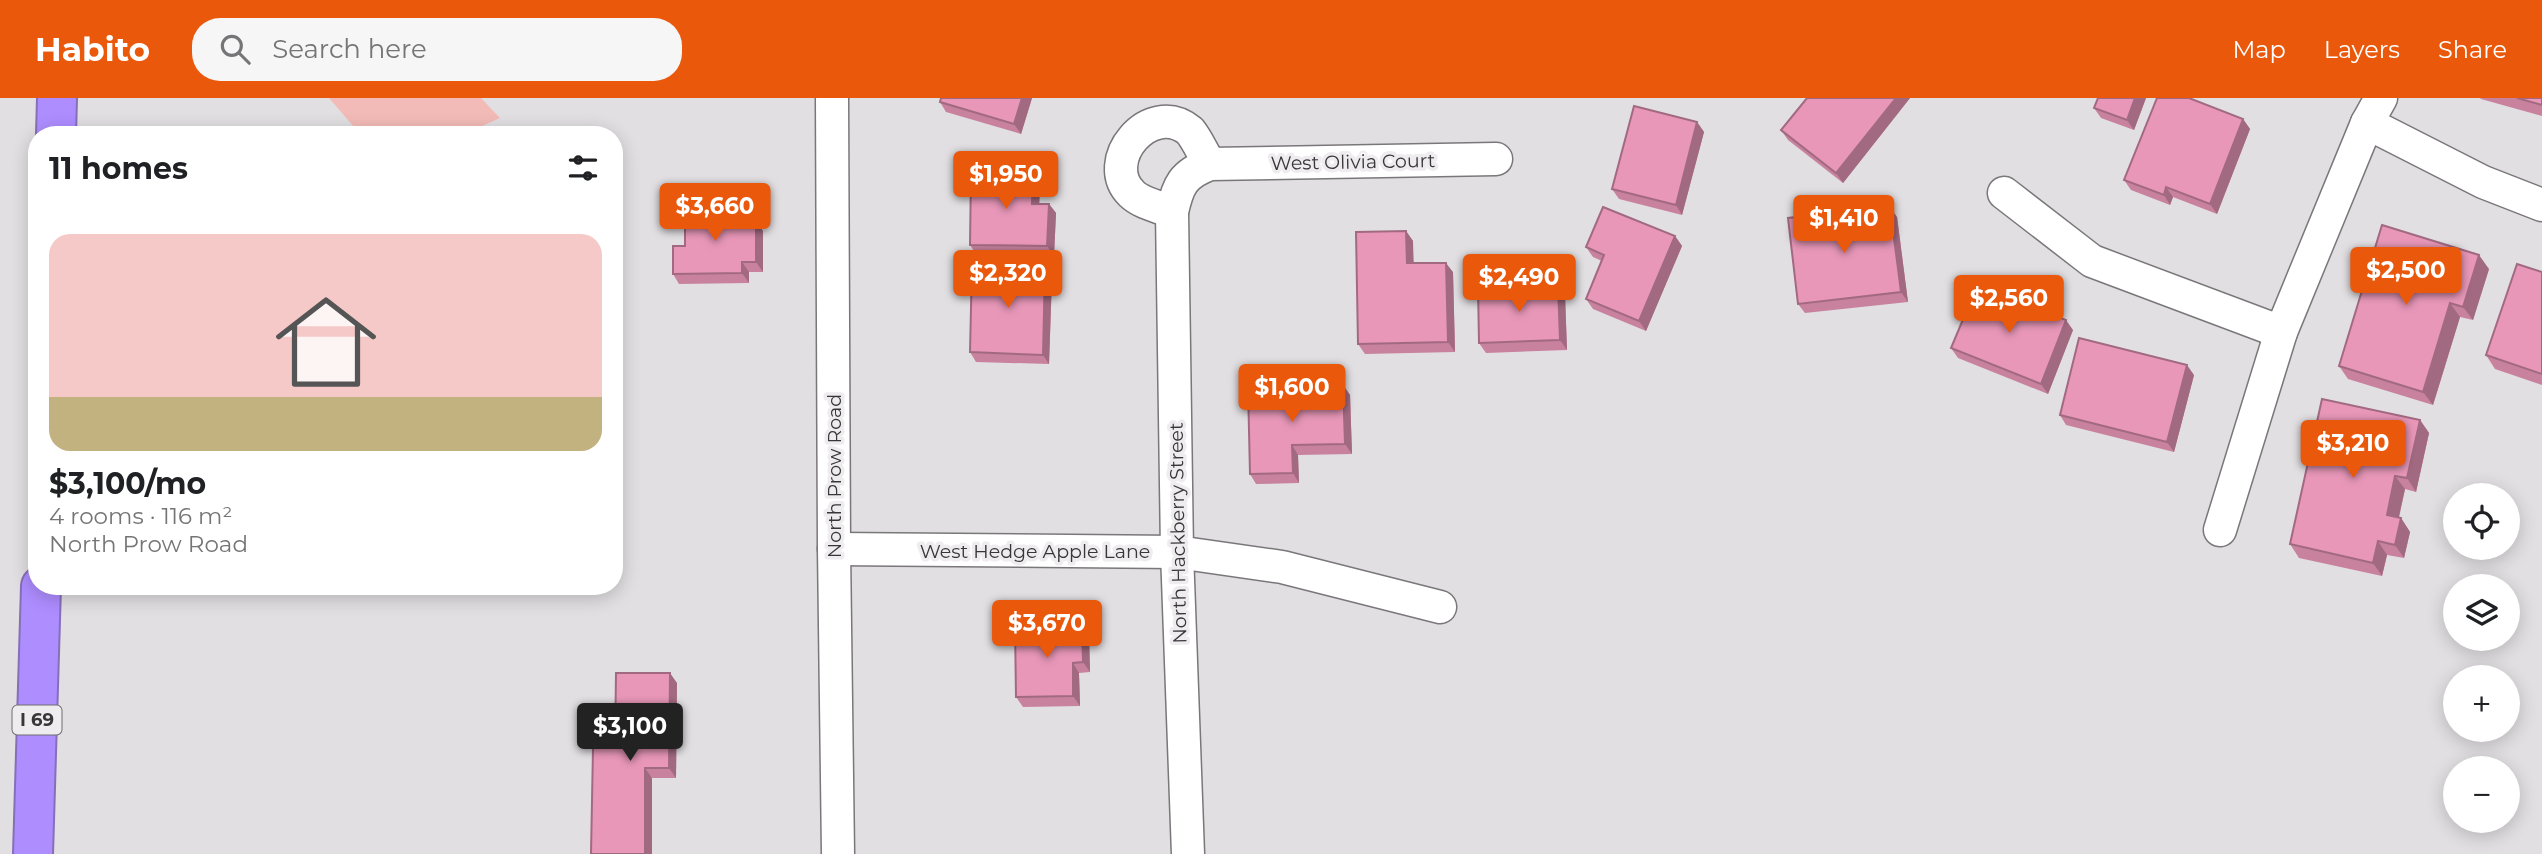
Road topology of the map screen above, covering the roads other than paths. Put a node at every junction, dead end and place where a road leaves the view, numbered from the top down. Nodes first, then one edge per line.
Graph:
1 (57, 98) edge
2 (832, 98) edge
3 (2374, 110) edge
4 (55, 126) edge
5 (1496, 159) dead end
6 (1209, 164) junction
7 (2004, 193) dead end
8 (2542, 205) edge
9 (1172, 212) junction
10 (2281, 331) junction
11 (2220, 530) dead end
12 (834, 549) junction
13 (1177, 552) junction
14 (41, 595) edge
15 (1440, 607) dead end
16 (33, 854) edge
17 (838, 854) edge
18 (1188, 854) edge

1 - 4 highway
2 - 12 street, North Prow Road
3 - 8 street
3 - 10 street
5 - 6 street, West Olivia Court
6 - 9 street, North Hackberry Street
6 - 9 street
7 - 10 street
9 - 13 street, North Hackberry Street
10 - 11 street
12 - 13 street, West Hedge Apple Lane
12 - 17 street, North Prow Road
13 - 15 street, West Hedge Apple Lane
13 - 18 street, North Hackberry Street
14 - 16 highway, I 69

